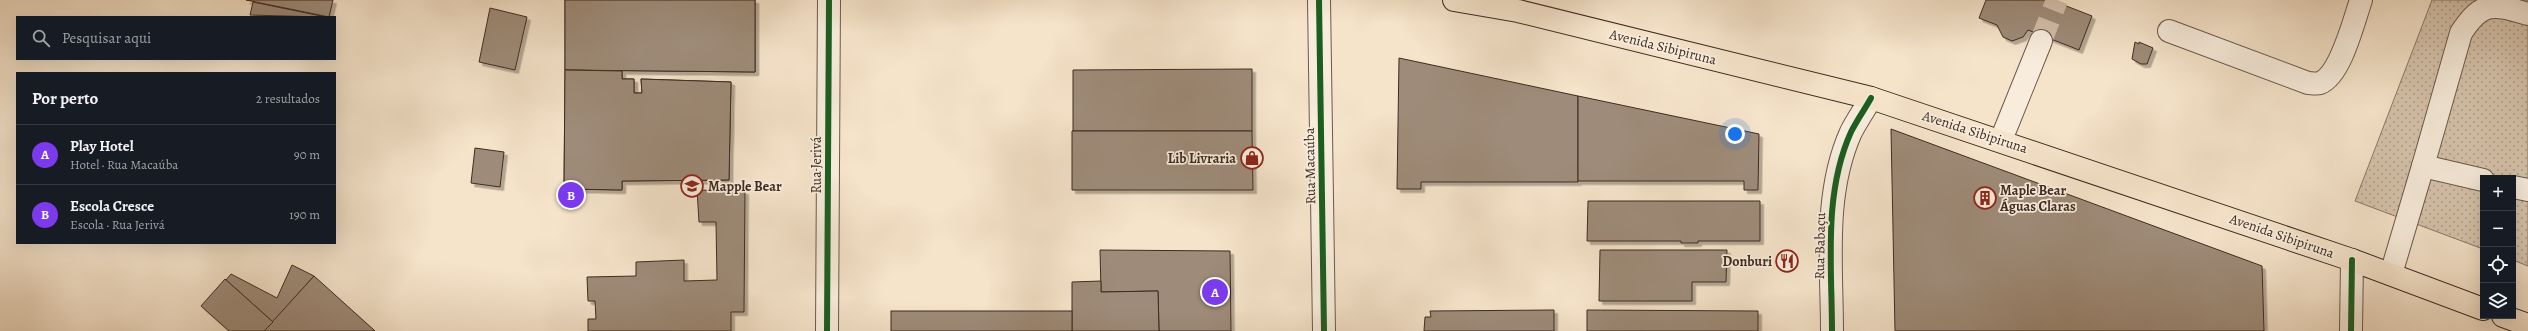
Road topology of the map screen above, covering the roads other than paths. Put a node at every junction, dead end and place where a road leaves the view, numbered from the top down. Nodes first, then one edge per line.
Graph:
1 (829, 0) edge
2 (1319, 0) edge
3 (1454, 0) edge
4 (2361, 0) edge
5 (1519, 6) edge
6 (2528, 14) edge
7 (2169, 31) dead end
8 (2041, 41) tunnel mouth
9 (1871, 98) junction
10 (2001, 140) junction
11 (2423, 166) junction
12 (2480, 179) edge
13 (2516, 188) edge
14 (2528, 190) edge
15 (2352, 260) junction
16 (2391, 274) junction
17 (2480, 308) edge
18 (2510, 319) edge
19 (2528, 326) edge
20 (827, 331) edge
21 (1324, 331) edge
22 (1832, 331) edge
23 (2351, 331) edge

1 - 20 street, Rua Jerivá
2 - 21 street, Rua Macaúba
3 - 5 main road, Avenida Sibipiruna
4 - 7 street
5 - 9 main road, Avenida Sibipiruna
6 - 11 street
8 - 10 street
9 - 10 main road, Avenida Sibipiruna
9 - 22 street, Rua Babaçu
10 - 15 main road, Avenida Sibipiruna
11 - 12 street
11 - 16 street
13 - 14 street
15 - 16 main road, Avenida Sibipiruna
15 - 23 street
16 - 17 main road, Avenida Sibipiruna
18 - 19 main road

